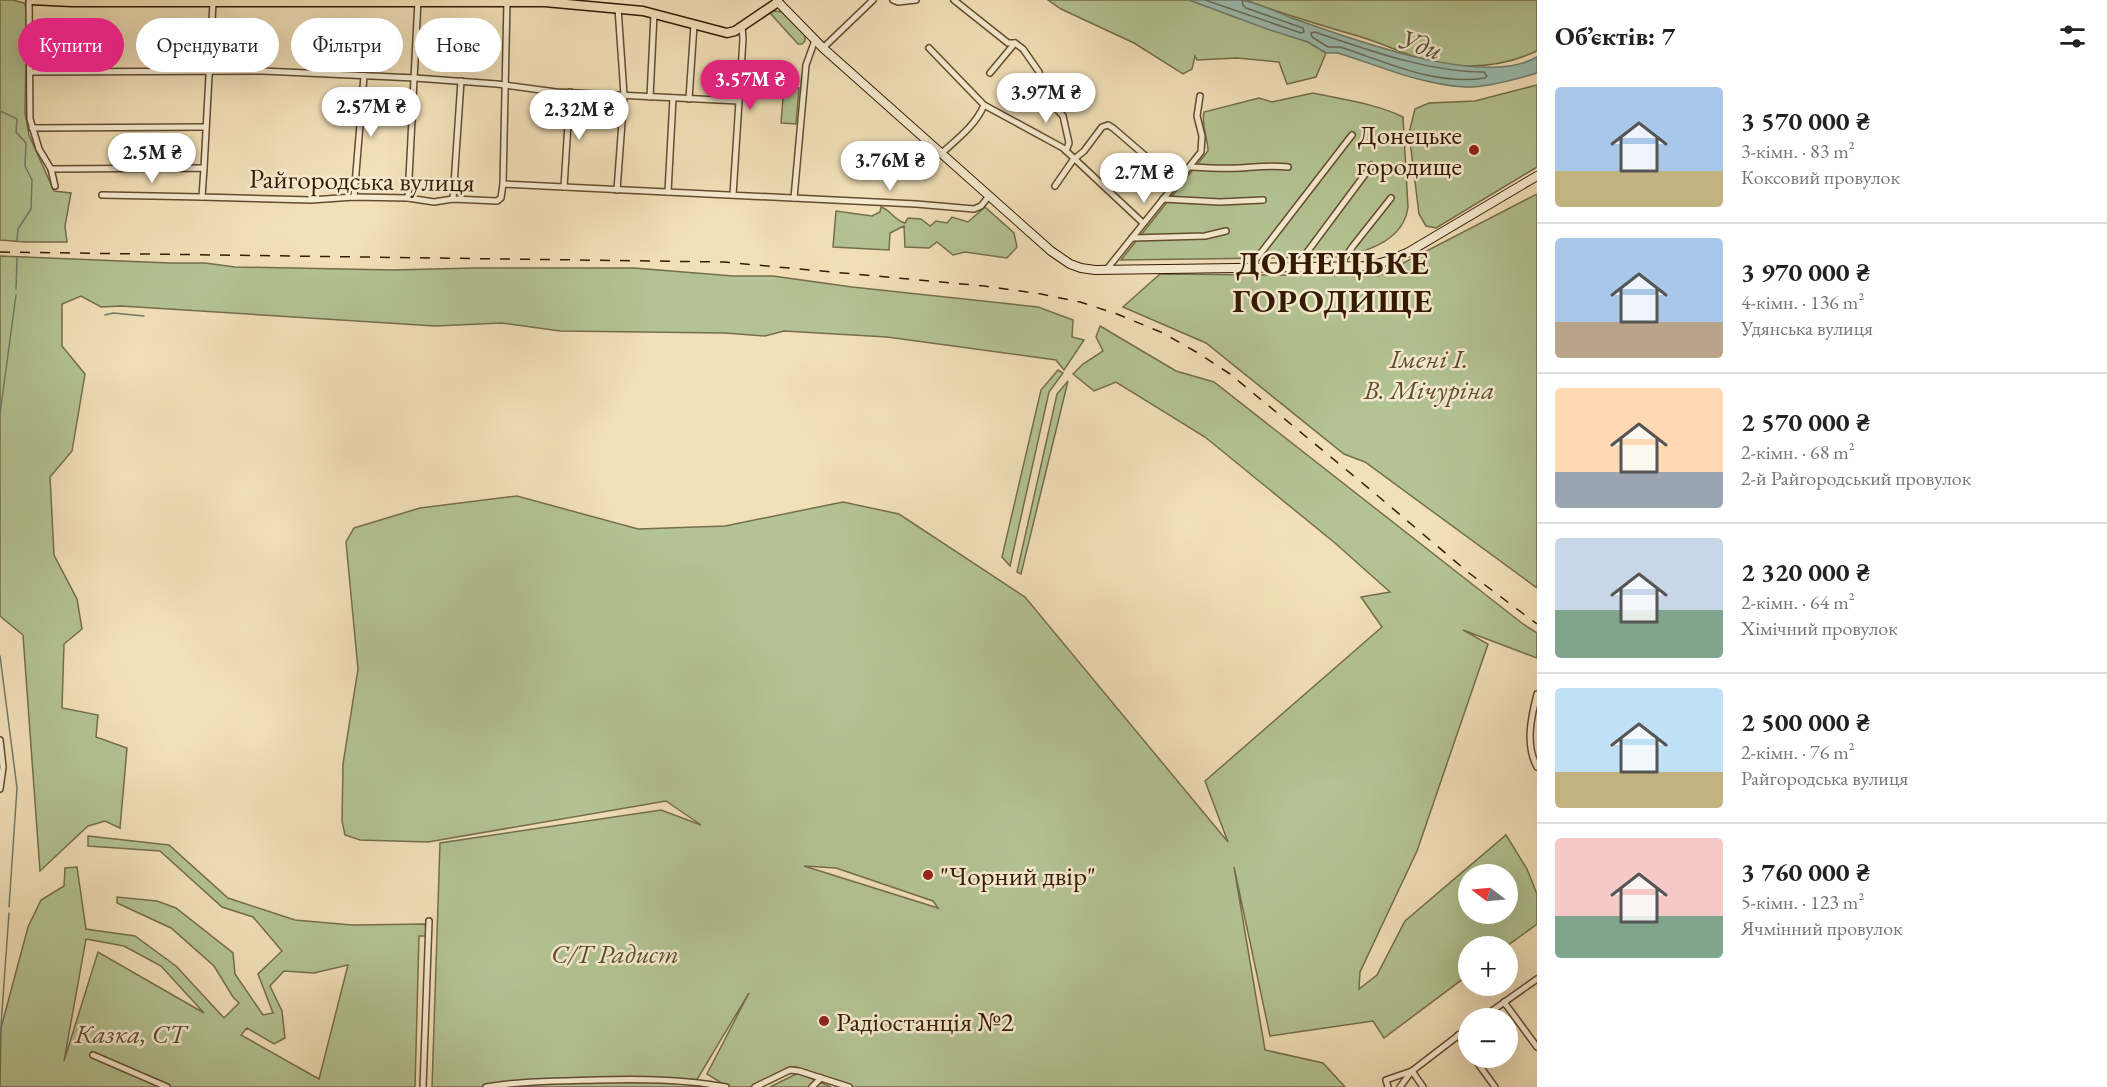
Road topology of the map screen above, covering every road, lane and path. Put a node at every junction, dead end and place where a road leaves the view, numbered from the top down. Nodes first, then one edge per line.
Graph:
1 (30, 0) edge
2 (418, 0) edge
3 (873, 0) edge
4 (893, 0) edge
5 (916, 0) edge
6 (954, 0) edge
7 (507, 1) edge
8 (537, 1) edge
9 (778, 1) edge
10 (213, 2) junction
11 (618, 8) junction
12 (654, 14) junction
13 (30, 18) edge
14 (694, 25) junction
15 (742, 27) junction
16 (815, 40) junction
17 (1014, 44) junction
18 (823, 48) junction
19 (929, 48) dead end
20 (30, 72) joint
21 (209, 73) junction
22 (990, 73) dead end
23 (364, 76) junction
24 (415, 78) junction
25 (461, 81) junction
26 (505, 85) junction
27 (570, 92) junction
28 (624, 95) junction
29 (1200, 96) dead end
30 (650, 97) junction
31 (673, 98) junction
32 (689, 99) junction
33 (739, 101) junction
34 (984, 105) junction
35 (205, 127) junction
36 (32, 128) junction
37 (1352, 135) dead end
38 (1066, 151) junction
39 (942, 153) junction
40 (1074, 160) junction
41 (1372, 165) dead end
42 (1191, 167) junction
43 (1288, 167) dead end
44 (204, 168) junction
45 (51, 169) junction
46 (1537, 176) edge
47 (1177, 183) junction
48 (503, 184) junction
49 (55, 186) dead end
50 (1055, 186) dead end
51 (564, 187) junction
52 (617, 190) junction
53 (668, 192) junction
54 (102, 195) dead end
55 (733, 195) junction
56 (989, 196) junction
57 (202, 197) junction
58 (354, 197) junction
59 (408, 198) junction
60 (794, 198) junction
61 (1391, 198) dead end
62 (453, 199) junction
63 (1163, 200) junction
64 (1263, 200) dead end
65 (1143, 223) junction
66 (1226, 231) dead end
67 (1132, 238) junction
68 (1339, 266) junction
69 (1250, 267) junction
70 (1296, 267) junction
71 (1107, 269) junction
72 (1537, 694) edge
73 (0, 740) edge
74 (1537, 767) edge
75 (0, 789) edge
76 (429, 921) dead end
77 (1537, 979) edge
78 (1504, 1002) junction
79 (1496, 1008) edge
80 (1458, 1035) edge
81 (1537, 1047) edge
82 (93, 1055) dead end
83 (1482, 1068) edge
84 (1412, 1071) junction
85 (821, 1078) junction
86 (561, 1081) junction
87 (1387, 1084) edge
88 (167, 1087) edge
89 (423, 1087) edge
90 (486, 1087) edge
91 (556, 1087) edge
92 (726, 1087) edge
93 (755, 1087) edge
94 (812, 1087) edge
95 (849, 1087) edge
96 (1400, 1087) edge
97 (1423, 1087) edge
98 (1496, 1087) edge

1 - 10 main road
1 - 13 street
2 - 7 main road
2 - 10 main road
2 - 24 street
3 - 18 street
4 - 5 street
6 - 17 street
7 - 8 main road
7 - 26 street
8 - 11 main road
9 - 15 main road
9 - 16 main road
10 - 21 street
11 - 12 main road
11 - 28 street
12 - 14 main road
12 - 30 street
14 - 15 main road
14 - 32 street
15 - 33 street
16 - 18 main road
16 - 60 street
17 - 22 street
17 - 38 street
18 - 39 main road
19 - 34 street
20 - 21 street
20 - 36 street
21 - 23 street
21 - 35 street
23 - 24 street
23 - 58 street
24 - 25 street
24 - 59 street
25 - 26 street
25 - 62 street
26 - 27 street
26 - 48 street
27 - 28 street
27 - 51 street
28 - 30 street
28 - 52 street
29 - 42 street
30 - 31 street
31 - 32 street
31 - 53 street
32 - 33 street
33 - 55 street
34 - 38 street
34 - 39 street
35 - 36 street
35 - 44 street
36 - 45 street
37 - 69 street
38 - 40 street
39 - 56 main road
40 - 47 street
40 - 50 street
40 - 65 street
41 - 70 street
42 - 43 street
42 - 47 street
44 - 45 street
44 - 57 street
45 - 49 street
46 - 68 main road
47 - 63 street
48 - 51 street, Райгородська вулиця
48 - 62 street, Райгородська вулиця
51 - 52 street, Райгородська вулиця
52 - 53 street, Райгородська вулиця
53 - 55 street, Райгородська вулиця
54 - 57 street, Райгородська вулиця
55 - 60 street, Райгородська вулиця
56 - 60 street, Райгородська вулиця
56 - 71 main road
57 - 58 street, Райгородська вулиця
58 - 59 street, Райгородська вулиця
59 - 62 street, Райгородська вулиця
61 - 68 street
63 - 64 street
63 - 65 street
65 - 67 street
66 - 67 street
67 - 71 street
68 - 70 main road
69 - 70 main road
69 - 71 main road
72 - 74 street
73 - 75 street
76 - 89 street
77 - 78 street
78 - 79 street
78 - 81 street
80 - 84 street
82 - 88 street
83 - 98 street
84 - 87 street
84 - 96 street
84 - 97 street
85 - 93 street
85 - 94 street
85 - 95 street
86 - 90 street
86 - 91 street
86 - 92 street

